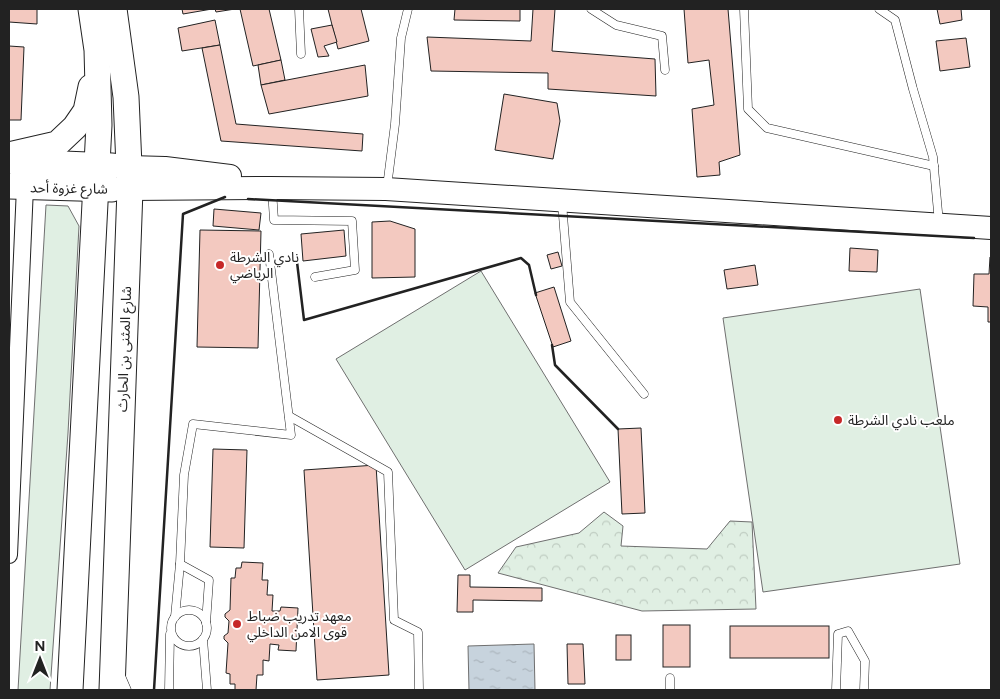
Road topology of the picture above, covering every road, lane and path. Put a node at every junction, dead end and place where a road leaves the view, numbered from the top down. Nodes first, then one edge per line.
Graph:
1 (91, 9) edge
2 (114, 9) edge
3 (299, 9) edge
4 (408, 9) edge
5 (591, 9) edge
6 (744, 9) edge
7 (879, 9) edge
8 (97, 50) junction
9 (300, 54) dead end
10 (666, 70) dead end
11 (9, 156) edge
12 (9, 162) edge
13 (934, 166) junction
14 (97, 177) junction
15 (130, 178) junction
16 (17, 187) edge
17 (271, 188) junction
18 (335, 188) junction
19 (386, 189) junction
20 (562, 201) junction
21 (939, 225) junction
22 (986, 225) edge
23 (269, 254) dead end
24 (315, 277) dead end
25 (14, 337) edge
26 (644, 394) dead end
27 (289, 416) junction
28 (11, 455) edge
29 (9, 555) edge
30 (180, 564) junction
31 (175, 617) junction
32 (206, 623) junction
33 (170, 627) junction
34 (203, 639) junction
35 (114, 658) junction
36 (670, 678) dead end
37 (70, 690) edge
38 (112, 690) edge
39 (127, 690) edge
40 (169, 690) edge
41 (207, 690) edge
42 (419, 690) edge
43 (670, 690) edge
44 (836, 690) edge
45 (864, 690) edge

1 - 8 main road
2 - 15 main road, شارع المثنى بن الحارث
3 - 9 lane
4 - 19 lane
5 - 10 lane
6 - 13 lane
7 - 13 lane
8 - 11 main road
8 - 14 main road
12 - 14 main road, شارع غزوة أحد
13 - 21 lane
14 - 15 main road, شارع غزوة أحد
14 - 16 main road, شارع غزوة أحد
14 - 37 main road
15 - 17 main road
15 - 18 main road
15 - 35 main road, شارع المثنى بن الحارث
16 - 25 street
17 - 18 main road
17 - 24 lane
18 - 19 main road
19 - 20 main road
20 - 21 main road
20 - 26 lane
21 - 22 main road
23 - 27 lane
25 - 28 street
27 - 30 lane
27 - 42 lane
28 - 29 street
30 - 31 lane
30 - 32 lane
31 - 32 lane
31 - 33 lane
32 - 34 lane
33 - 34 lane
33 - 40 lane
34 - 41 lane
35 - 38 main road, شارع المثنى بن الحارث
35 - 39 lane
36 - 43 lane
44 - 45 lane

